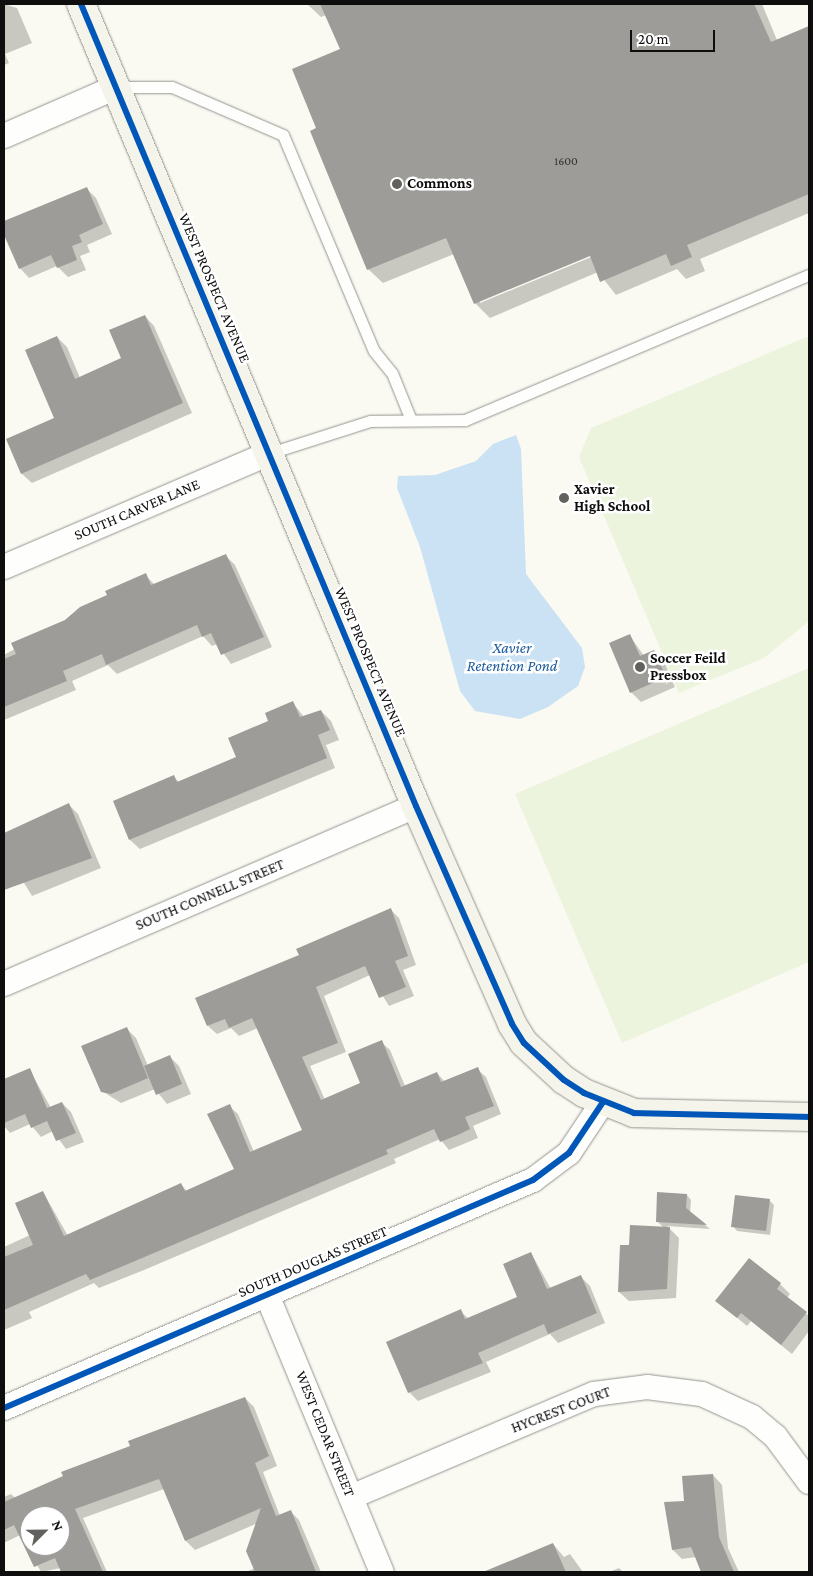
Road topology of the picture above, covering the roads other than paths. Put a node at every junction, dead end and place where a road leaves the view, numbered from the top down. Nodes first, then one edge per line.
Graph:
1 (81, 4) edge
2 (116, 87) junction
3 (4, 136) edge
4 (809, 275) edge
5 (411, 420) junction
6 (270, 454) junction
7 (4, 567) edge
8 (416, 806) junction
9 (4, 984) edge
10 (603, 1102) junction
11 (809, 1117) edge
12 (267, 1295) junction
13 (4, 1408) edge
14 (809, 1482) edge
15 (351, 1497) junction
16 (382, 1572) edge

1 - 2 main road, WEST PROSPECT AVENUE
2 - 3 street
2 - 5 lane
2 - 6 main road, WEST PROSPECT AVENUE
4 - 5 lane
5 - 6 lane
6 - 7 street, SOUTH CARVER LANE
6 - 8 main road, WEST PROSPECT AVENUE
8 - 9 street, SOUTH CONNELL STREET
8 - 10 main road, WEST PROSPECT AVENUE
10 - 11 main road, WEST PROSPECT AVENUE
10 - 12 street, SOUTH DOUGLAS STREET
12 - 13 street, SOUTH DOUGLAS STREET
12 - 15 street, WEST CEDAR STREET
14 - 15 street, HYCREST COURT
15 - 16 street, WEST CEDAR STREET

